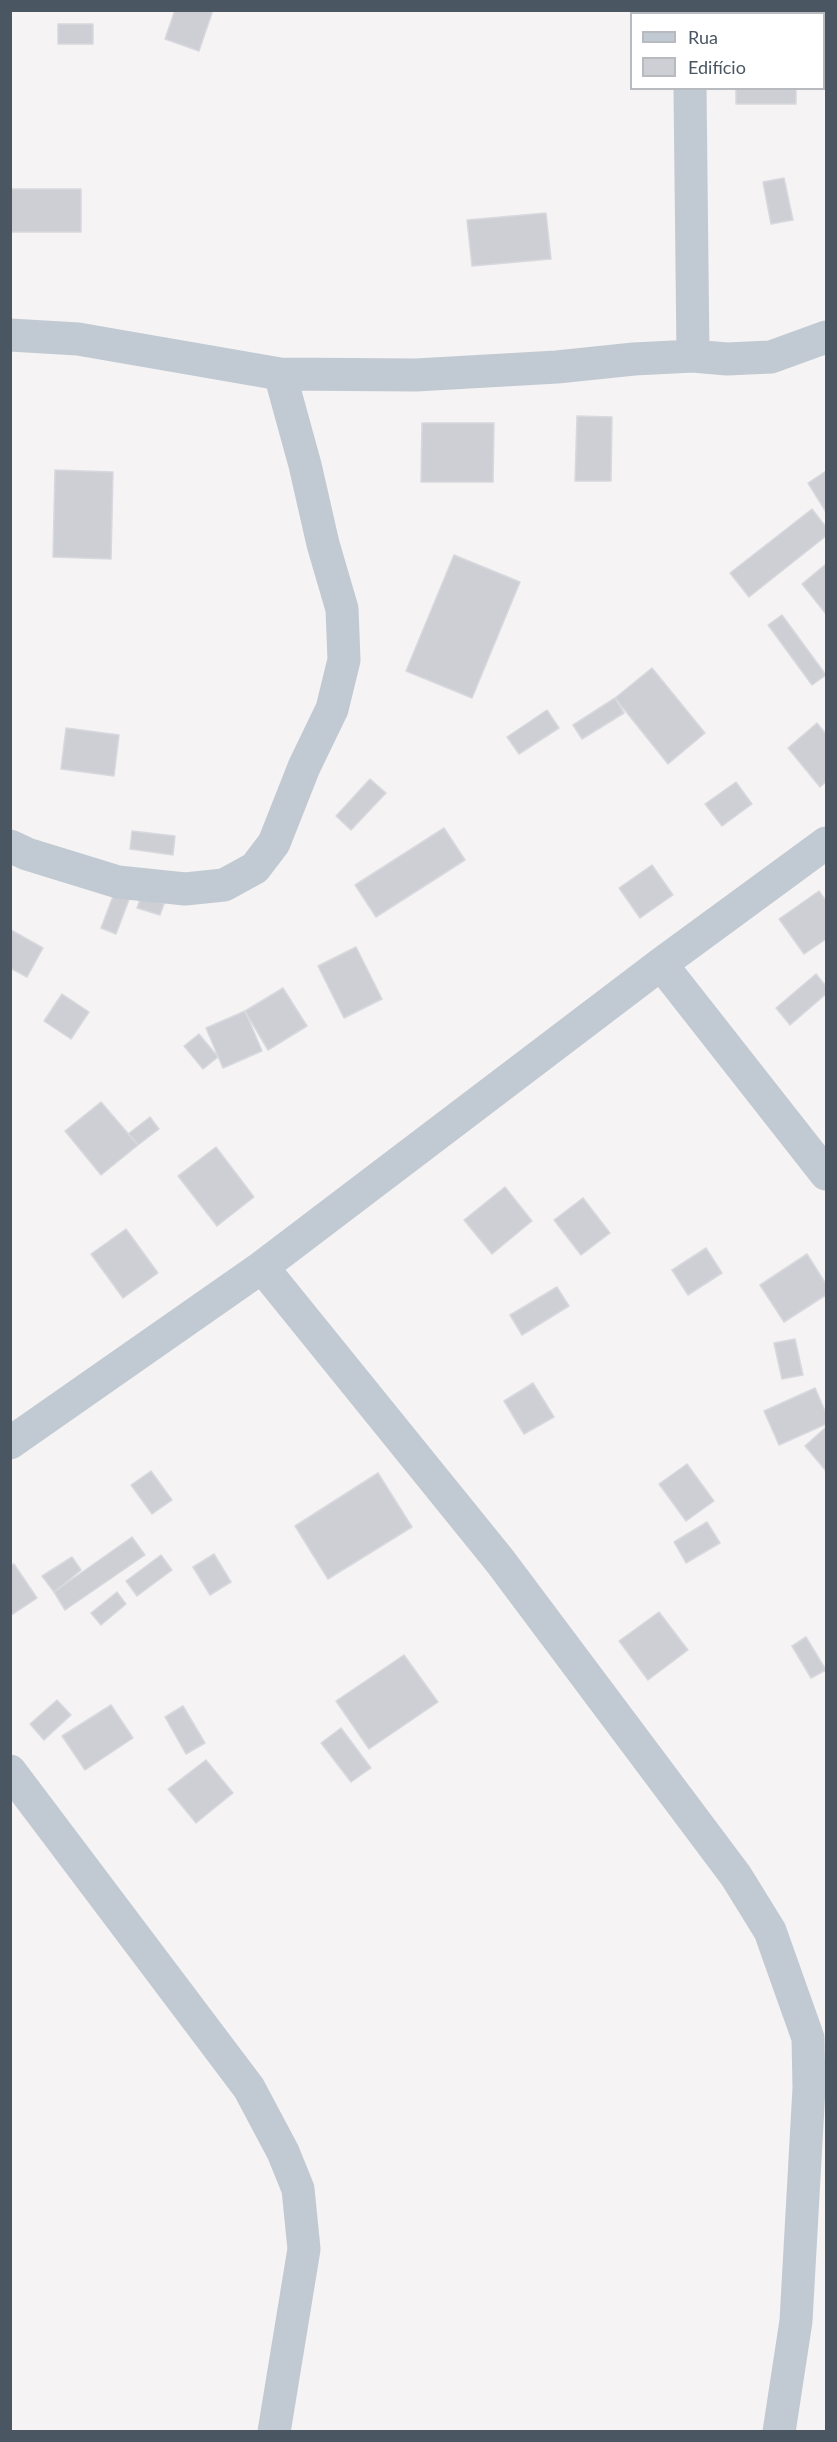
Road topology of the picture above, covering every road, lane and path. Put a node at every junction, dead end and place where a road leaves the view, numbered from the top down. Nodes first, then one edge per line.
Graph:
1 (690, 90) edge
2 (10, 334) edge
3 (826, 337) edge
4 (693, 356) junction
5 (280, 374) junction
6 (826, 843) edge
7 (10, 846) edge
8 (661, 964) junction
9 (826, 1174) edge
10 (262, 1267) junction
11 (10, 1443) edge
12 (10, 1771) edge
13 (817, 2038) edge
14 (274, 2432) edge
15 (779, 2432) edge

1 - 4 street
2 - 5 street
3 - 4 street
4 - 5 street
5 - 7 street
6 - 8 street
8 - 9 street
8 - 10 street
10 - 11 street
10 - 13 street
12 - 14 street
13 - 15 street

